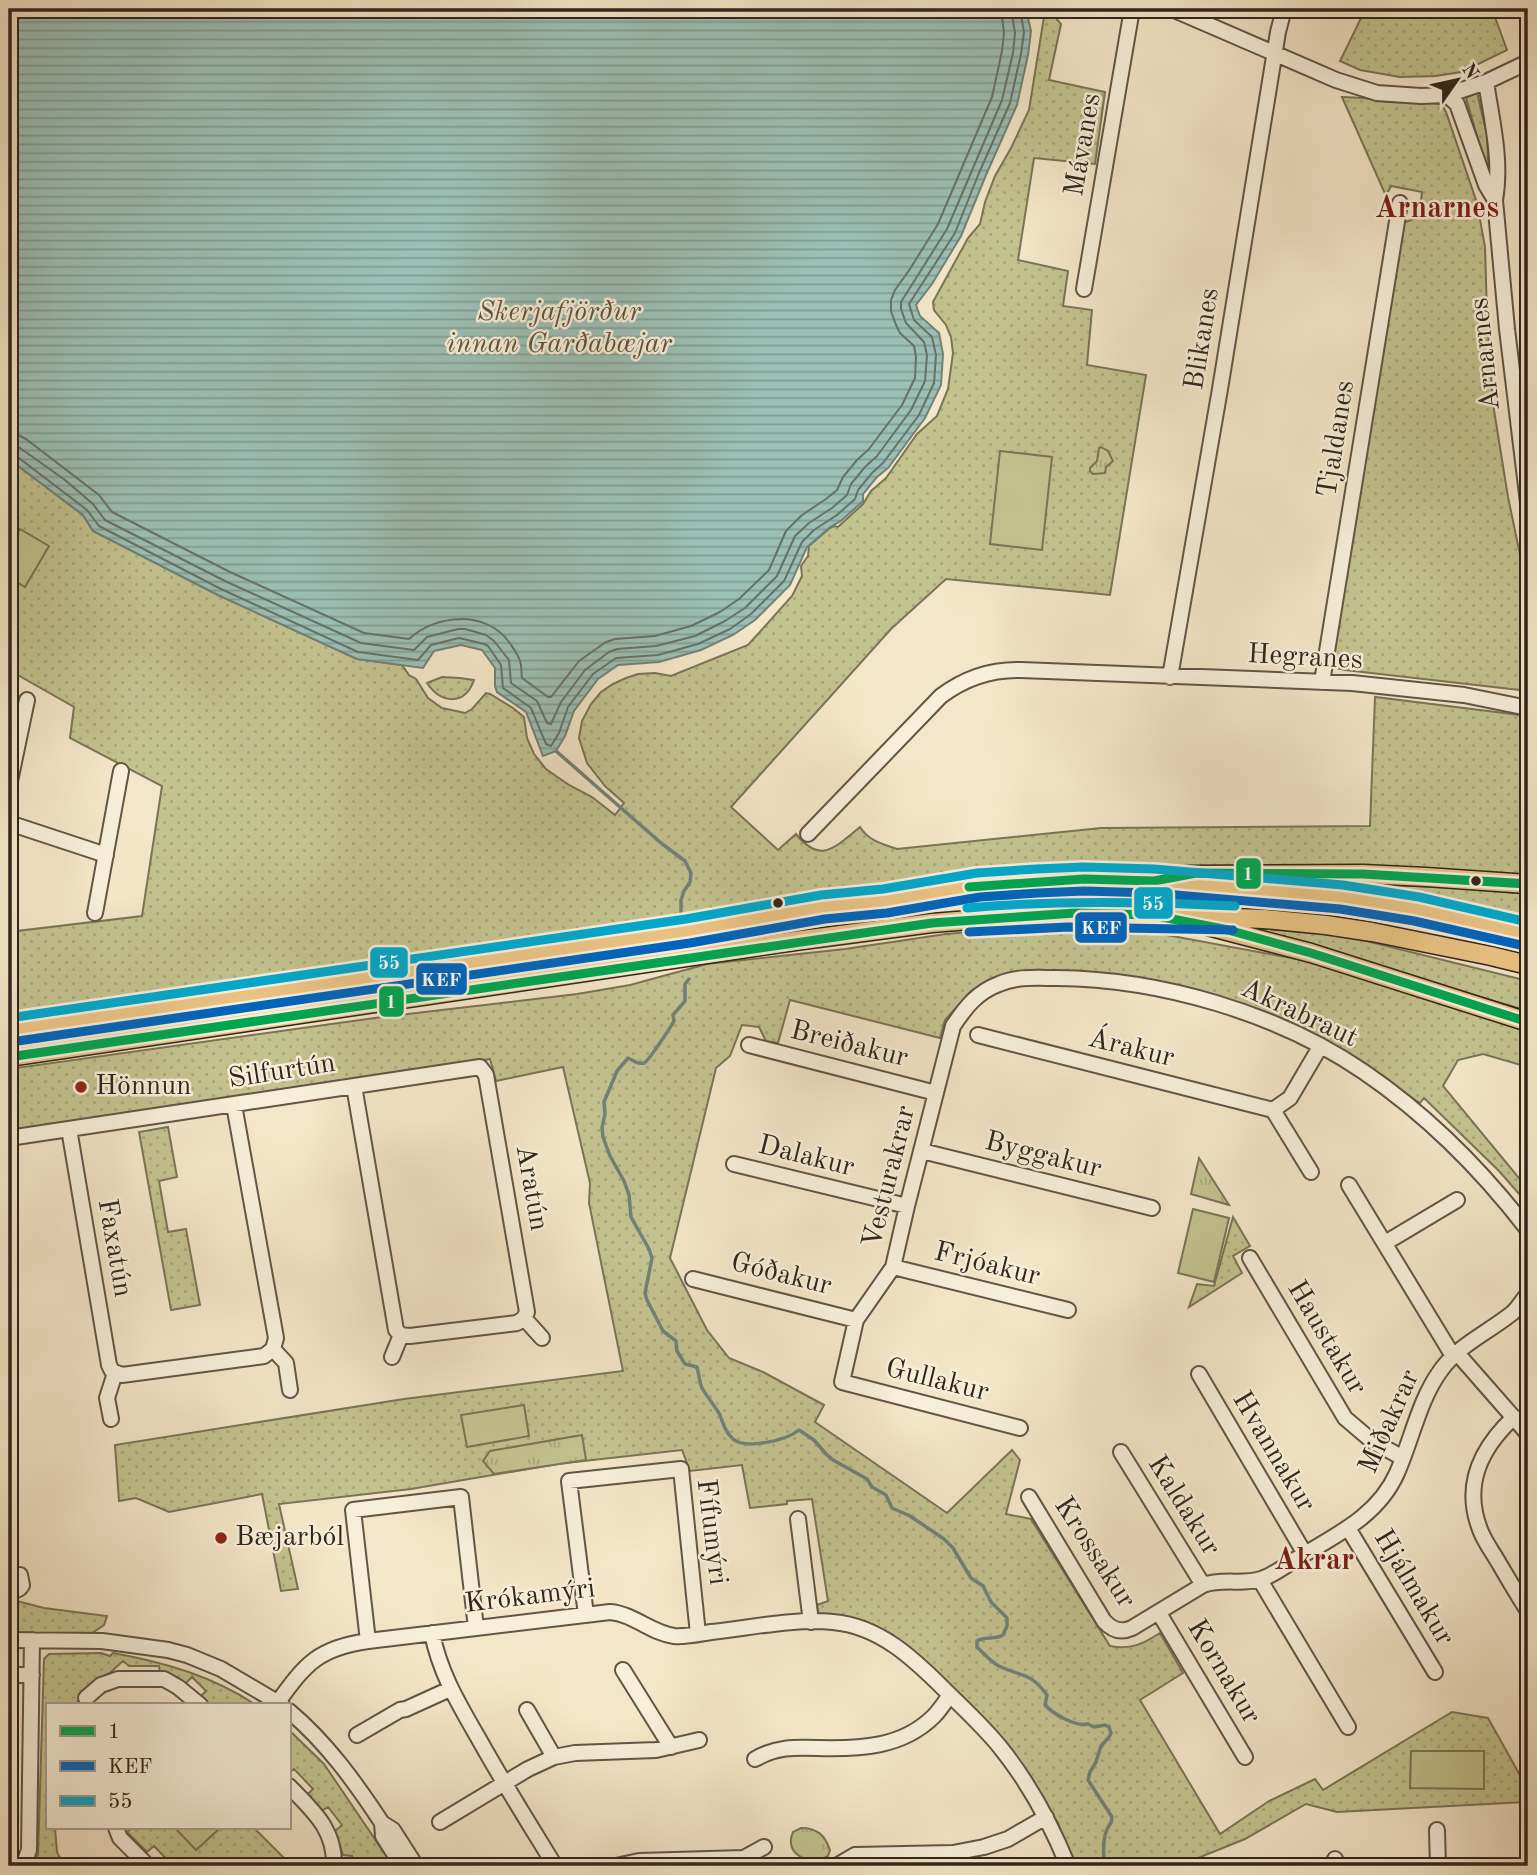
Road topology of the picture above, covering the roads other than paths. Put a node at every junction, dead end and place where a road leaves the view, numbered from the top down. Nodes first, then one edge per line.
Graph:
1 (1132, 9) edge
2 (1172, 9) edge
3 (1284, 9) edge
4 (1275, 53) junction
5 (1528, 62) edge
6 (1486, 82) junction
7 (1447, 94) junction
8 (1495, 200) junction
9 (1400, 203) dead end
10 (1084, 289) dead end
11 (1528, 503) edge
12 (1170, 677) junction
13 (1322, 682) junction
14 (27, 700) dead end
15 (1528, 708) edge
16 (121, 771) dead end
17 (9, 786) edge
18 (9, 823) edge
19 (808, 834) dead end
20 (106, 855) junction
21 (1154, 881) junction
22 (1528, 884) edge
23 (95, 913) dead end
24 (1152, 915) junction
25 (1528, 934) edge
26 (1528, 965) edge
27 (989, 988) joint
28 (1528, 1022) edge
29 (9, 1030) edge
30 (978, 1035) dead end
31 (749, 1045) dead end
32 (1320, 1047) junction
33 (9, 1057) edge
34 (480, 1067) joint
35 (354, 1086) junction
36 (936, 1093) junction
37 (234, 1105) junction
38 (1273, 1111) junction
39 (69, 1129) junction
40 (9, 1138) edge
41 (922, 1151) junction
42 (734, 1164) dead end
43 (1311, 1172) dead end
44 (1349, 1185) dead end
45 (1457, 1200) dead end
46 (907, 1206) junction
47 (1152, 1208) dead end
48 (1528, 1230) edge
49 (1385, 1243) junction
50 (1250, 1258) dead end
51 (893, 1267) junction
52 (693, 1279) dead end
53 (1528, 1294) edge
54 (1068, 1310) dead end
55 (1521, 1312) edge
56 (524, 1318) junction
57 (856, 1320) junction
58 (401, 1335) junction
59 (542, 1338) dead end
60 (272, 1349) junction
61 (1455, 1354) junction
62 (392, 1357) dead end
63 (115, 1373) junction
64 (1199, 1374) dead end
65 (842, 1382) joint
66 (290, 1390) dead end
67 (1514, 1417) junction
68 (111, 1419) dead end
69 (1020, 1427) dead end
70 (1528, 1434) edge
71 (1121, 1452) dead end
72 (1403, 1458) junction
73 (1029, 1497) dead end
74 (798, 1519) dead end
75 (1348, 1528) junction
76 (1305, 1554) junction
77 (9, 1577) edge
78 (1261, 1580) junction
79 (1203, 1585) junction
80 (9, 1589) edge
81 (1528, 1611) edge
82 (1159, 1613) junction
83 (586, 1615) junction
84 (811, 1622) junction
85 (476, 1628) junction
86 (432, 1633) junction
87 (698, 1634) junction
88 (9, 1640) edge
89 (32, 1640) junction
90 (368, 1641) junction
91 (624, 1670) dead end
92 (1435, 1672) dead end
93 (9, 1675) edge
94 (32, 1675) junction
95 (450, 1689) junction
96 (950, 1695) junction
97 (86, 1698) dead end
98 (197, 1703) edge
99 (278, 1703) edge
100 (284, 1703) edge
101 (527, 1710) dead end
102 (290, 1712) edge
103 (1348, 1727) dead end
104 (357, 1735) dead end
105 (699, 1740) dead end
106 (671, 1747) junction
107 (554, 1757) junction
108 (1245, 1757) dead end
109 (755, 1759) dead end
110 (505, 1783) junction
111 (290, 1787) edge
112 (1045, 1817) junction
113 (440, 1822) dead end
114 (382, 1824) junction
115 (116, 1829) edge
116 (1437, 1830) dead end
117 (764, 1847) dead end
118 (838, 1865) edge
119 (20, 1866) edge
120 (148, 1866) edge
121 (334, 1866) edge
122 (402, 1866) edge
123 (415, 1866) edge
124 (555, 1866) edge
125 (616, 1866) edge
126 (1068, 1866) edge
127 (1438, 1866) edge

1 - 10 street, Mávanes
2 - 4 street
3 - 4 street, Blikanes
4 - 7 street
4 - 12 street, Blikanes
5 - 6 street
6 - 7 street
6 - 8 street, Arnarnes
7 - 8 street, Arnarnes
8 - 11 street, Arnarnes
9 - 13 street, Tjaldanes
12 - 13 street, Hegranes
12 - 19 street, Hegranes
13 - 15 street, Hegranes
14 - 17 street
16 - 20 street
18 - 20 street
20 - 23 street
21 - 22 main road
21 - 25 main road
21 - 29 main road
24 - 26 main road
24 - 28 main road
24 - 33 main road
27 - 32 street, Akrabraut
27 - 36 street, Vesturakrar
30 - 38 street, Árakur
31 - 36 street, Breiðakur
32 - 38 street
32 - 48 street, Akrabraut
34 - 35 street, Silfurtún
34 - 56 street, Aratún
35 - 37 street, Silfurtún
35 - 58 street
36 - 41 street, Vesturakrar
37 - 39 street, Silfurtún
37 - 60 street
38 - 43 street
39 - 40 street, Silfurtún
39 - 63 street, Faxatún
41 - 46 street, Vesturakrar
41 - 47 street, Byggakur
42 - 46 street, Dalakur
44 - 49 street
45 - 49 street
46 - 51 street, Vesturakrar
49 - 61 street
50 - 72 street, Haustakur
51 - 54 street, Frjóakur
51 - 57 street, Vesturakrar
52 - 57 street, Góðakur
53 - 55 street, Miðakrar
55 - 61 street, Miðakrar
56 - 58 street
56 - 59 street
57 - 65 street, Vesturakrar
58 - 62 street
60 - 63 street
60 - 66 street
61 - 67 street
61 - 72 street, Miðakrar
63 - 68 street, Faxatún
64 - 76 street, Hvannakur
65 - 69 street, Gullakur
67 - 70 street
67 - 81 street
71 - 79 street, Kaldakur
72 - 75 street, Miðakrar
73 - 82 street, Krossakur
74 - 84 street
75 - 76 street, Miðakrar
75 - 92 street, Hjálmakur
76 - 78 street, Miðakrar
77 - 80 street
78 - 79 street, Miðakrar
78 - 103 street
79 - 82 street, Miðakrar
82 - 108 street, Kornakur
83 - 85 street, Krókamýri
83 - 87 street, Krókamýri
83 - 87 street, Fífumýri
84 - 87 street, Krókamýri
84 - 96 street, Krókamýri
85 - 86 street, Krókamýri
85 - 90 street
86 - 90 street, Krókamýri
86 - 95 street
88 - 89 street
89 - 94 street
89 - 99 street
90 - 100 street, Krókamýri
91 - 106 street
93 - 94 street
94 - 119 street
95 - 104 street
95 - 110 street
96 - 109 street
96 - 112 street, Krókamýri
97 - 98 street
101 - 107 street
102 - 114 street
105 - 106 street
106 - 107 street
107 - 110 street
110 - 113 street
110 - 124 street
111 - 121 street
112 - 118 street
112 - 126 street, Krókamýri
114 - 122 street
114 - 123 street
115 - 120 street
116 - 127 street
117 - 125 street

